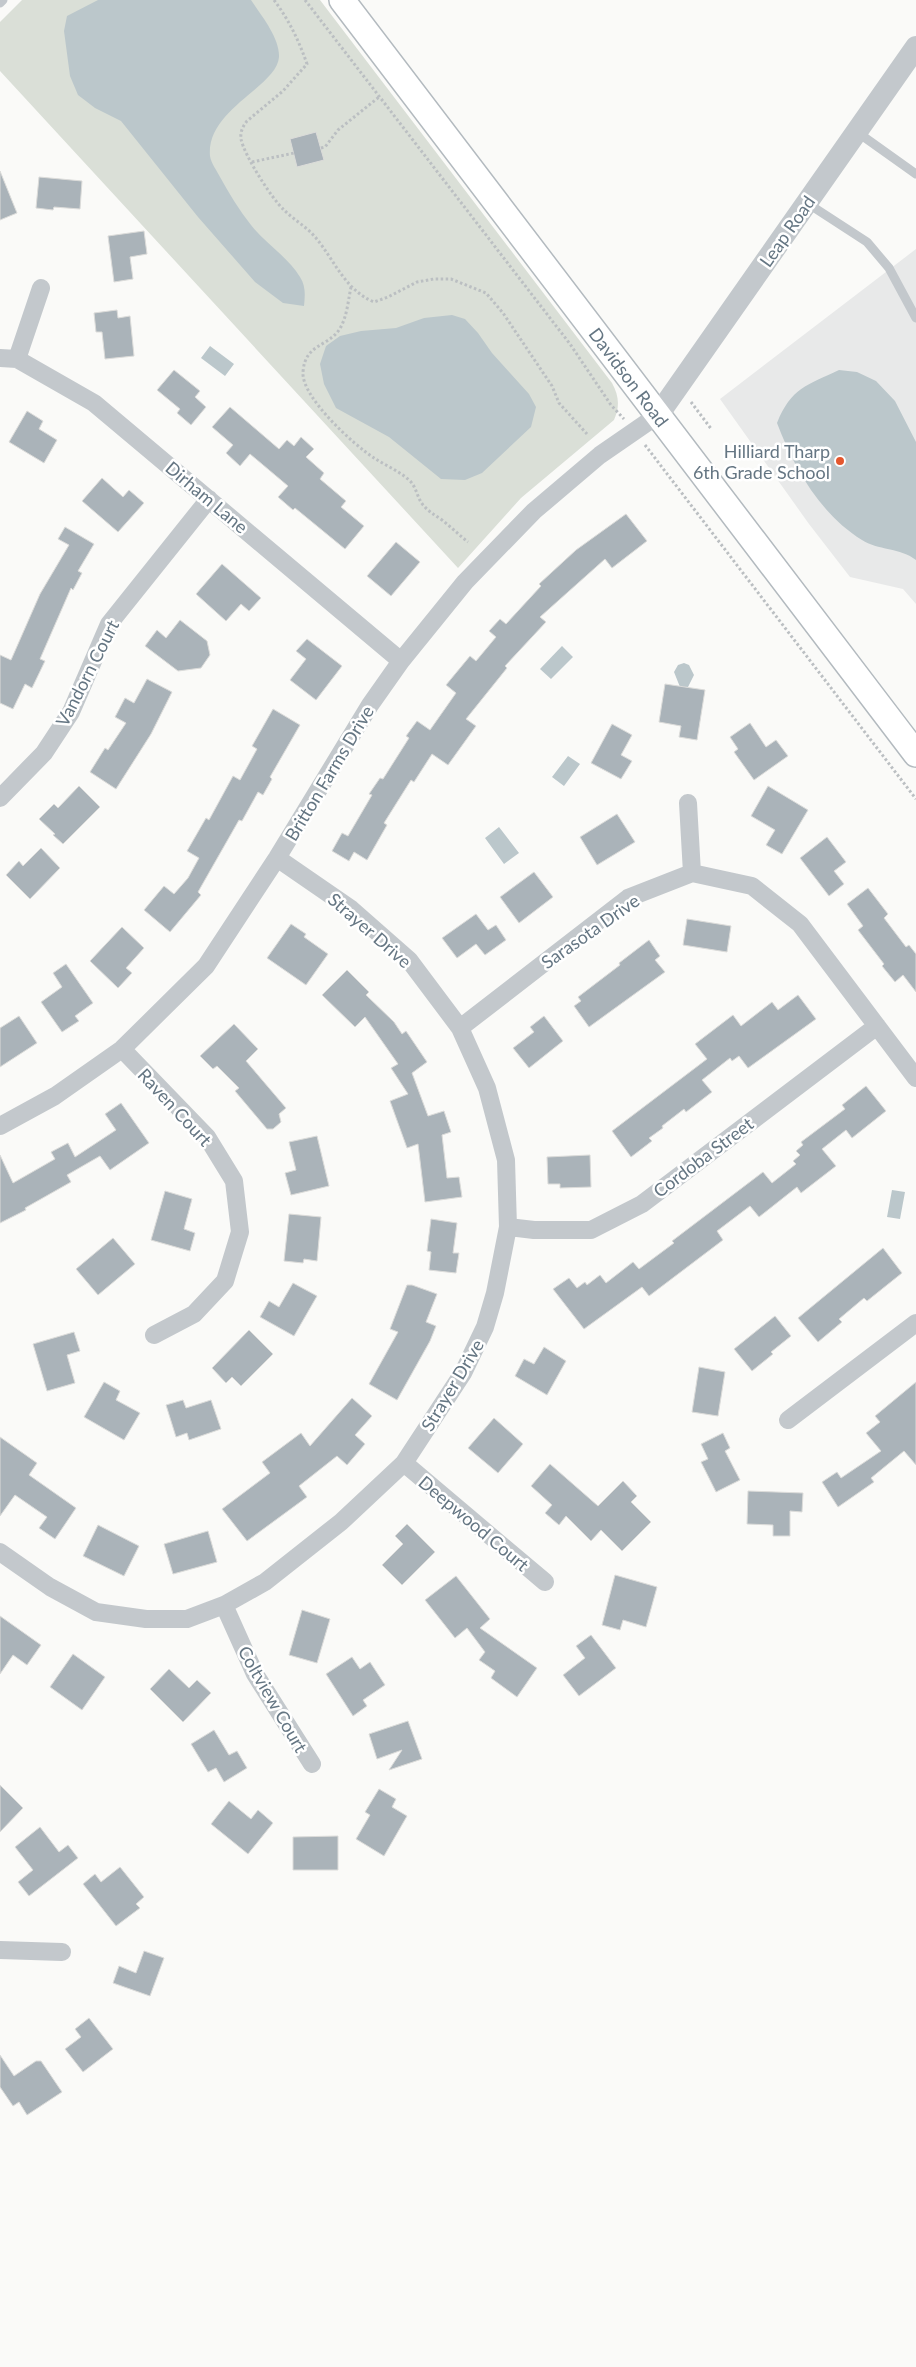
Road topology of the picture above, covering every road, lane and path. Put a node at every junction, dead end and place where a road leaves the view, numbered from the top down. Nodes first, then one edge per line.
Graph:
1 (3, 0) edge
2 (274, 0) edge
3 (305, 0) edge
4 (342, 0) edge
5 (0, 3) edge
6 (916, 46) edge
7 (379, 97) junction
8 (856, 132) junction
9 (321, 148) dead end
10 (294, 153) dead end
11 (252, 162) junction
12 (916, 174) edge
13 (807, 203) junction
14 (351, 287) junction
15 (41, 288) dead end
16 (916, 318) edge
17 (8, 358) edge
18 (700, 414) dead end
19 (658, 416) junction
20 (712, 430) dead end
21 (635, 431) junction
22 (587, 434) dead end
23 (209, 499) junction
24 (468, 542) dead end
25 (401, 660) junction
26 (916, 754) edge
27 (0, 798) edge
28 (916, 799) edge
29 (688, 803) dead end
30 (277, 858) junction
31 (692, 873) junction
32 (877, 1026) junction
33 (460, 1028) junction
34 (122, 1050) junction
35 (916, 1078) edge
36 (0, 1126) edge
37 (508, 1227) junction
38 (916, 1323) edge
39 (154, 1335) dead end
40 (788, 1420) dead end
41 (404, 1463) junction
42 (0, 1552) edge
43 (545, 1582) dead end
44 (224, 1605) junction
45 (312, 1764) dead end
46 (0, 1950) edge
47 (62, 1952) dead end

1 - 5 lane
2 - 11 path
3 - 7 path
4 - 19 main road, Davidson Road
6 - 8 street, Leap Road
7 - 9 path
7 - 21 path
8 - 12 lane
8 - 13 street, Leap Road
10 - 11 path
11 - 14 path
13 - 16 lane
13 - 19 street, Leap Road
14 - 22 path
14 - 24 path
15 - 17 street
17 - 23 street, Dirham Lane
18 - 20 path
19 - 21 street, Britton Farms Drive
19 - 26 main road, Davidson Road
21 - 25 street, Britton Farms Drive
21 - 28 path
23 - 25 street, Dirham Lane
23 - 27 street, Vandorn Court
25 - 30 street, Britton Farms Drive
29 - 31 street
30 - 33 street, Strayer Drive
30 - 34 street, Britton Farms Drive
31 - 32 street
31 - 33 street, Sarasota Drive
32 - 35 street
32 - 37 street, Cordoba Street
33 - 37 street, Strayer Drive
34 - 36 street, Britton Farms Drive
34 - 39 street, Raven Court
37 - 41 street, Strayer Drive
38 - 40 street
41 - 43 street, Deepwood Court
41 - 44 street, Strayer Drive
42 - 44 street, Strayer Drive
44 - 45 street, Coltview Court
46 - 47 street

